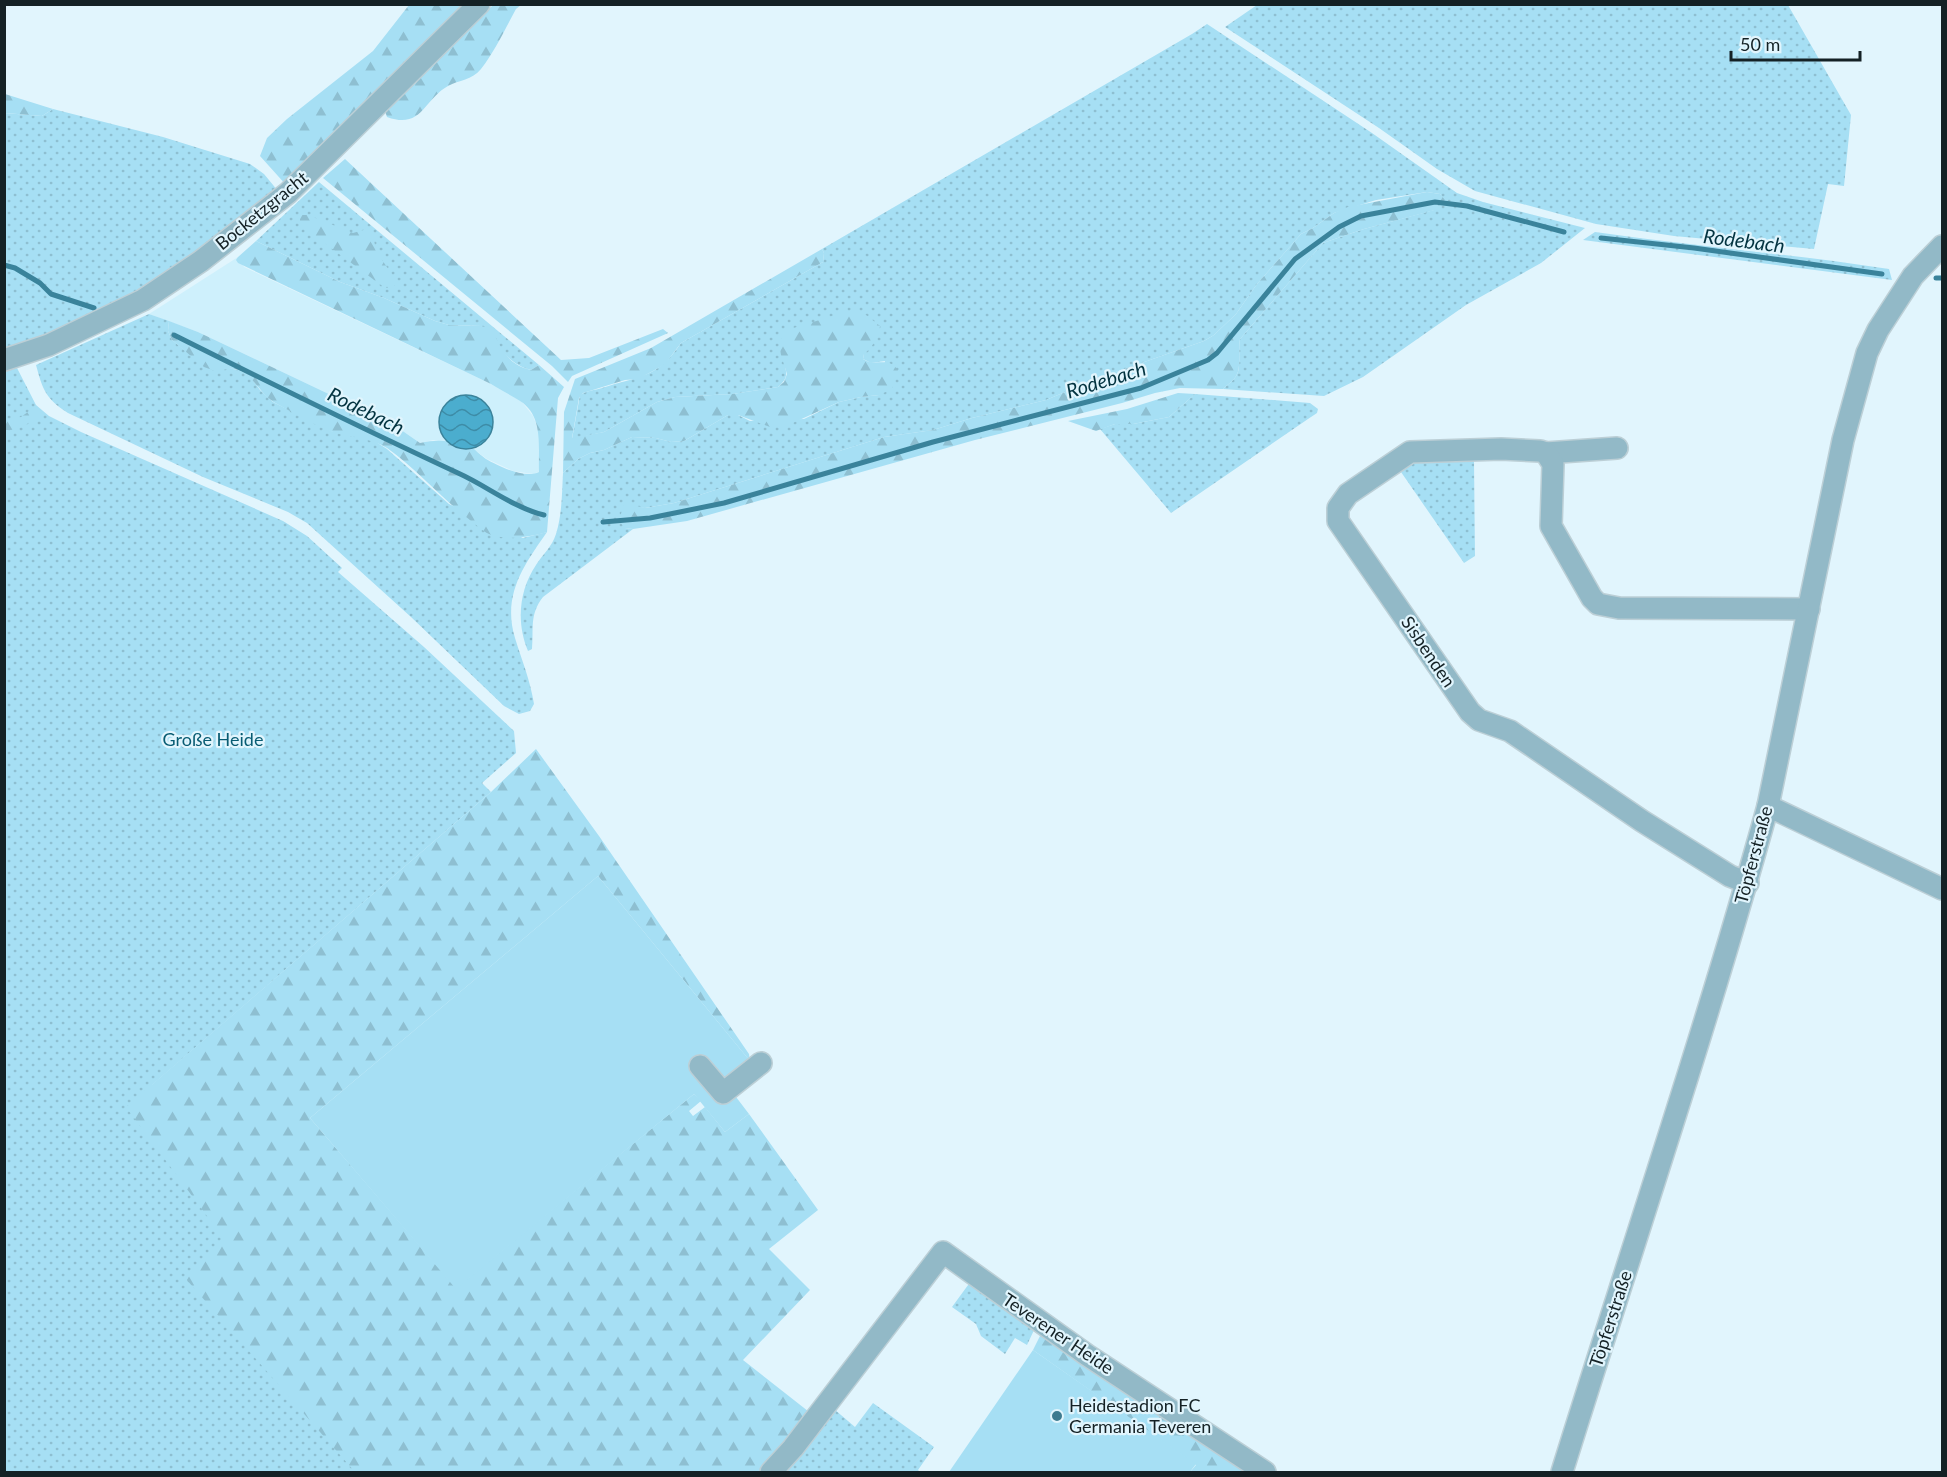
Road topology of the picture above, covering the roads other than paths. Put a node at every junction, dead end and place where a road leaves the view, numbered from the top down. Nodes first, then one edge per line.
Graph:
1 (479, 4) edge
2 (1942, 246) edge
3 (4, 360) edge
4 (1617, 448) dead end
5 (1546, 453) junction
6 (1809, 609) junction
7 (1768, 806) junction
8 (1748, 883) junction
9 (1942, 890) edge
10 (761, 1063) dead end
11 (700, 1066) dead end
12 (771, 1473) edge
13 (1265, 1473) edge
14 (1562, 1473) edge

1 - 3 street, Bocketzgracht
2 - 6 street, Töpferstraße
4 - 5 street, Sisbenden
5 - 6 street
5 - 8 street, Sisbenden
6 - 7 street, Töpferstraße
7 - 8 street, Töpferstraße
7 - 9 street
8 - 14 street, Töpferstraße
10 - 11 street
12 - 13 street, Teverener Heide

